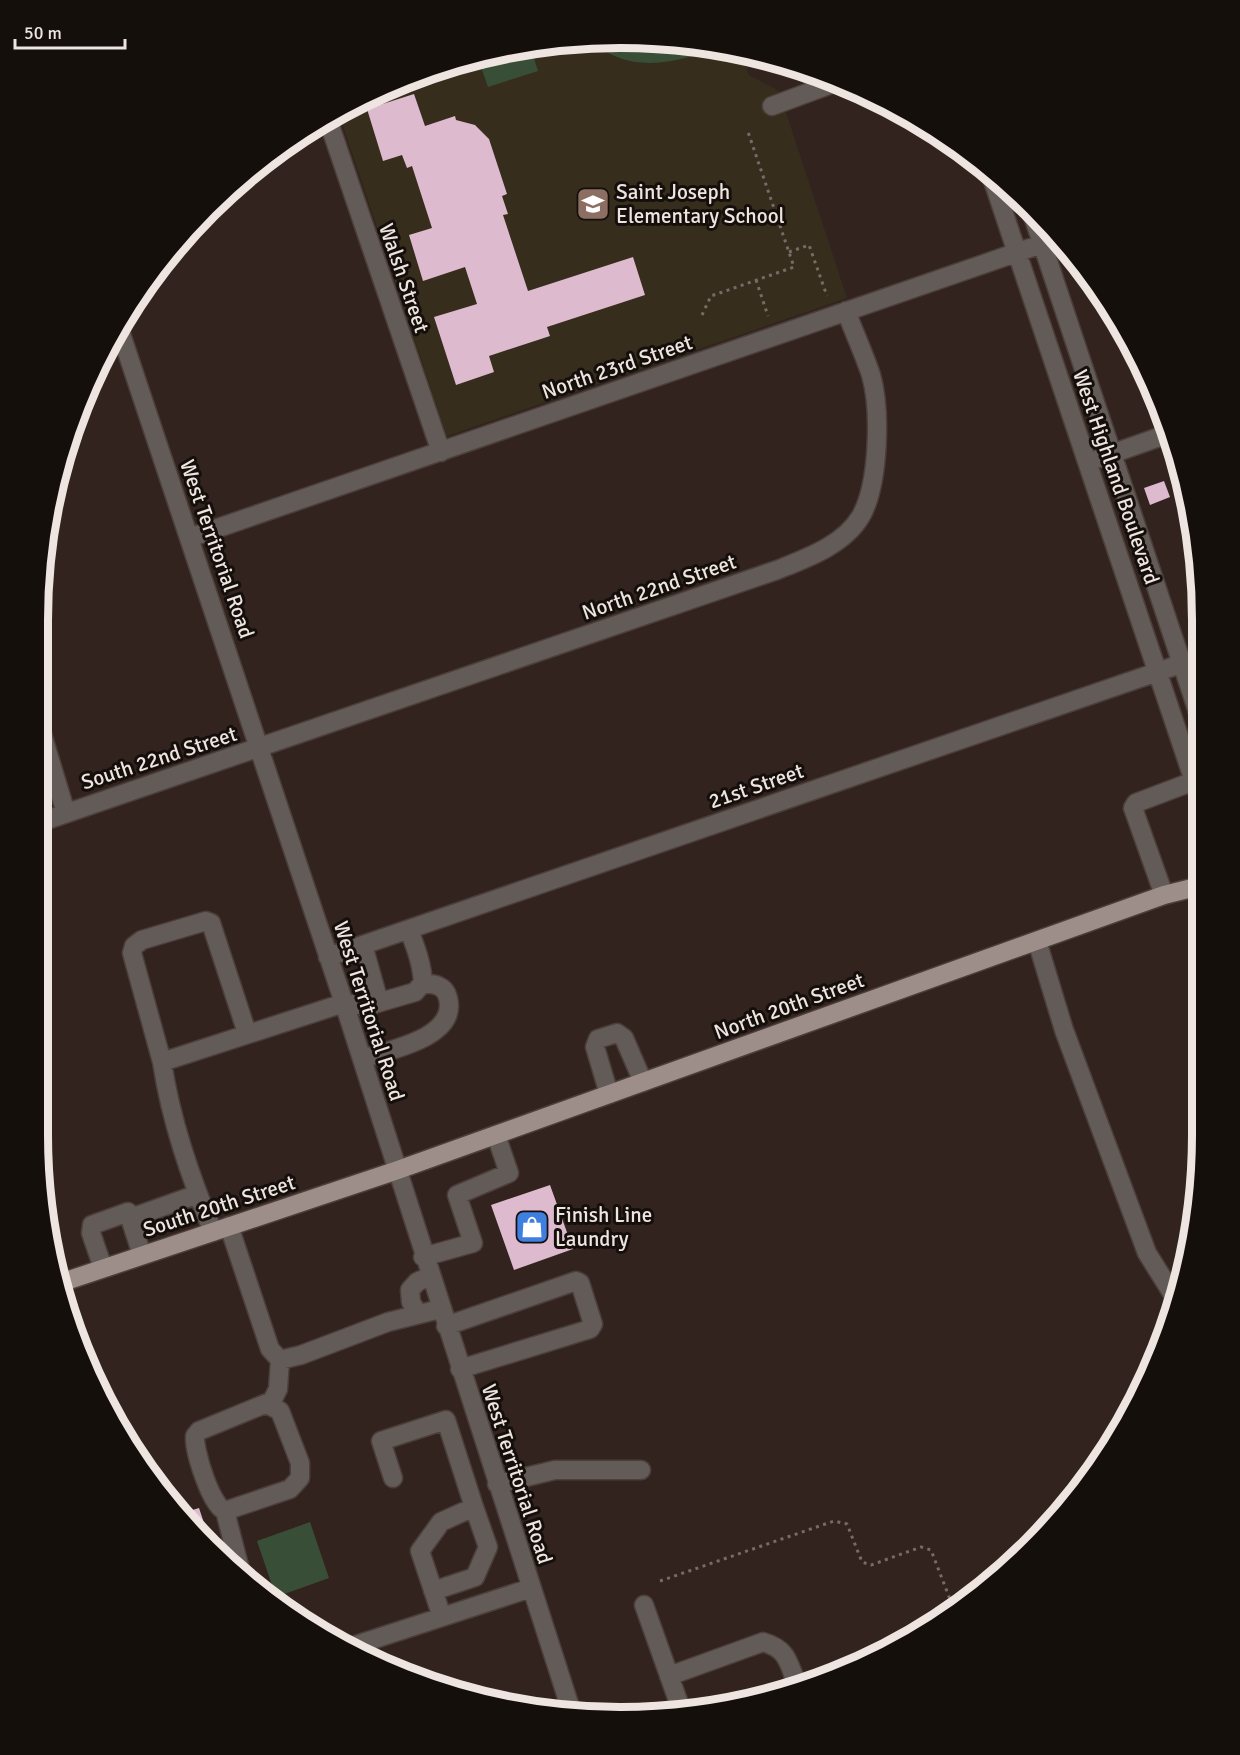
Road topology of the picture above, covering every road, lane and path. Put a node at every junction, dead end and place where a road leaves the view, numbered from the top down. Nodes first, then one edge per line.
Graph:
1 (825, 86) edge
2 (772, 106) dead end
3 (330, 127) edge
4 (747, 129) dead end
5 (996, 189) edge
6 (1036, 229) edge
7 (1048, 241) edge
8 (1041, 243) junction
9 (789, 252) junction
10 (1017, 252) junction
11 (756, 280) junction
12 (827, 296) dead end
13 (846, 311) junction
14 (702, 315) dead end
15 (768, 316) dead end
16 (122, 340) edge
17 (1162, 436) edge
18 (441, 452) junction
19 (1112, 454) junction
20 (1087, 462) junction
21 (189, 538) junction
22 (1190, 661) edge
23 (1157, 672) junction
24 (260, 748) junction
25 (48, 754) edge
26 (1192, 777) edge
27 (1192, 790) edge
28 (66, 813) junction
29 (48, 819) edge
30 (1192, 888) edge
31 (1164, 895) junction
32 (409, 930) junction
33 (1037, 941) junction
34 (363, 945) junction
35 (328, 957) junction
36 (423, 983) junction
37 (379, 1002) junction
38 (344, 1003) junction
39 (247, 1033) junction
40 (362, 1059) junction
41 (162, 1062) junction
42 (643, 1082) junction
43 (609, 1094) junction
44 (496, 1135) junction
45 (395, 1171) junction
46 (198, 1194) junction
47 (130, 1218) junction
48 (221, 1229) junction
49 (142, 1255) junction
50 (423, 1257) junction
51 (103, 1268) junction
52 (430, 1276) junction
53 (66, 1281) edge
54 (1171, 1291) edge
55 (418, 1314) junction
56 (443, 1318) junction
57 (280, 1360) junction
58 (460, 1369) junction
59 (267, 1404) junction
60 (473, 1410) junction
61 (446, 1420) junction
62 (482, 1438) junction
63 (454, 1446) junction
64 (641, 1470) dead end
65 (393, 1478) dead end
66 (497, 1484) junction
67 (474, 1507) junction
68 (225, 1511) junction
69 (514, 1539) junction
70 (488, 1547) junction
71 (238, 1560) edge
72 (475, 1577) junction
73 (660, 1581) dead end
74 (531, 1588) junction
75 (434, 1591) junction
76 (951, 1602) edge
77 (483, 1604) junction
78 (644, 1605) dead end
79 (442, 1617) junction
80 (359, 1644) edge
81 (669, 1676) junction
82 (794, 1680) edge
83 (678, 1704) edge
84 (569, 1705) edge

1 - 2 street
3 - 18 street, Walsh Street
4 - 9 path
5 - 10 street, West Highland Boulevard
6 - 8 street
7 - 8 street, North 23rd Street
8 - 10 street, North 23rd Street
8 - 19 street
9 - 11 path
9 - 12 path
10 - 13 street, North 23rd Street
10 - 20 street, West Highland Boulevard
11 - 14 path
11 - 15 path
13 - 18 street, North 23rd Street
13 - 24 street, North 22nd Street
16 - 21 street, West Territorial Road
17 - 19 street
18 - 21 street, North 23rd Street
19 - 20 street
19 - 22 street
20 - 23 street, West Highland Boulevard
21 - 24 street, West Territorial Road
22 - 23 street, 21st Street
23 - 26 street, West Highland Boulevard
23 - 32 street, 21st Street
24 - 28 street, South 22nd Street
24 - 35 street, West Territorial Road
25 - 28 street
27 - 31 street
28 - 29 street, South 22nd Street
30 - 31 main road, North 20th Street
31 - 33 main road, North 20th Street
32 - 34 street, 21st Street
32 - 36 street
33 - 42 main road, North 20th Street
33 - 54 street
34 - 35 street, 21st Street
34 - 37 street
35 - 38 street, West Territorial Road
36 - 37 street
36 - 40 street
37 - 38 street
38 - 39 street
38 - 40 street, West Territorial Road
39 - 41 street
39 - 41 street
40 - 45 street, West Territorial Road
41 - 46 street
42 - 43 main road, North 20th Street
42 - 43 street
43 - 44 main road, North 20th Street
44 - 45 main road, North 20th Street
44 - 50 street
45 - 48 main road, South 20th Street
45 - 50 street, West Territorial Road
46 - 47 street
46 - 48 street
47 - 49 street
47 - 51 street
48 - 49 main road, South 20th Street
48 - 57 street
49 - 51 main road, South 20th Street
50 - 52 street, West Territorial Road
51 - 53 main road, South 20th Street
52 - 55 street
52 - 56 street, West Territorial Road
55 - 56 street
55 - 57 street
56 - 58 street, West Territorial Road
56 - 58 street
57 - 59 street
58 - 60 street, West Territorial Road
59 - 68 street
59 - 68 street
60 - 61 street
60 - 62 street, West Territorial Road
61 - 63 street
61 - 65 street
62 - 63 street
62 - 66 street, West Territorial Road
63 - 67 street
64 - 66 street
66 - 69 street, West Territorial Road
67 - 70 street
67 - 75 street
68 - 71 street
69 - 70 street
69 - 74 street, West Territorial Road
70 - 72 street
72 - 75 street
72 - 77 street
73 - 76 path
74 - 77 street
74 - 84 street, West Territorial Road
75 - 79 street
77 - 79 street
78 - 81 street
79 - 80 street
81 - 82 street
81 - 83 street

